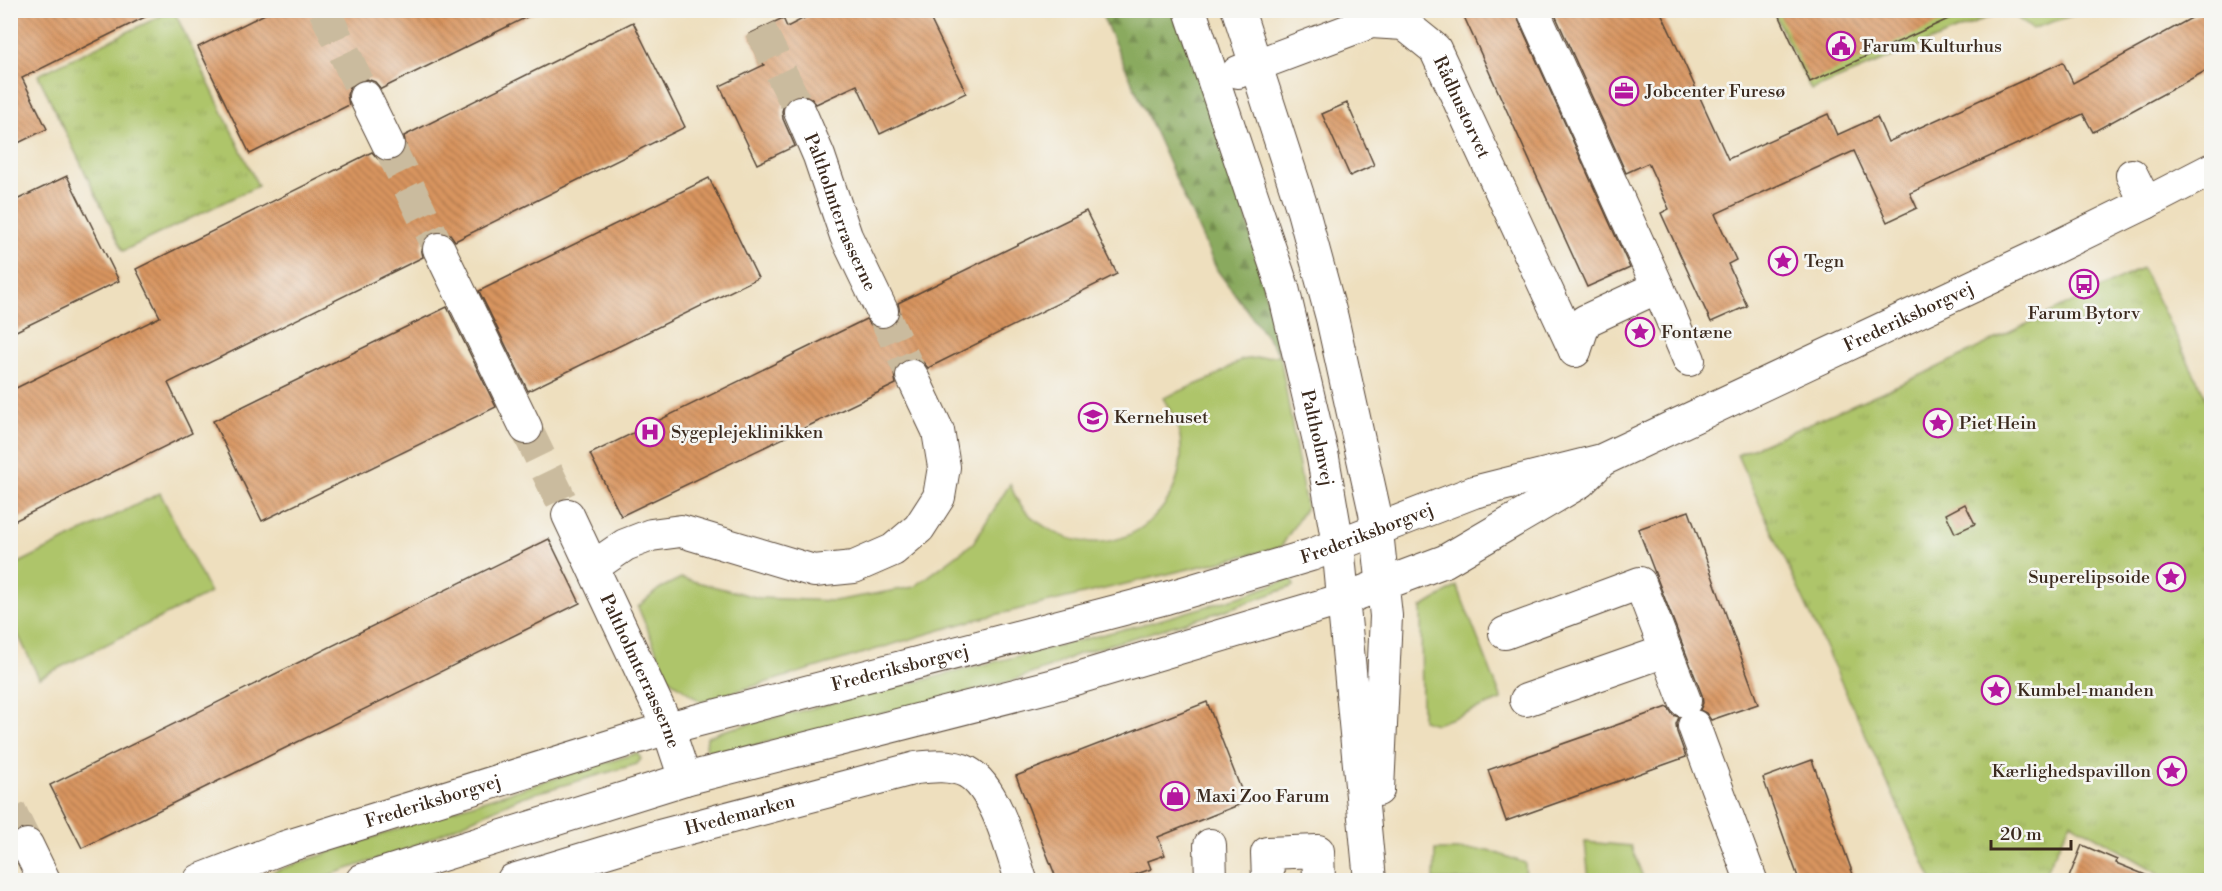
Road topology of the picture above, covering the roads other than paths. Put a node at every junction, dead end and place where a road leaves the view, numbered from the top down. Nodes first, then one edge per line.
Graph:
1 (1190, 10) edge
2 (1238, 10) edge
3 (1533, 10) edge
4 (1256, 66) junction
5 (1214, 80) junction
6 (366, 97) tunnel mouth
7 (800, 112) tunnel mouth
8 (388, 144) tunnel mouth
9 (2211, 169) edge
10 (2132, 175) dead end
11 (2146, 203) junction
12 (439, 249) tunnel mouth
13 (1658, 287) junction
14 (882, 311) tunnel mouth
15 (1689, 360) dead end
16 (912, 376) tunnel mouth
17 (526, 428) tunnel mouth
18 (1602, 460) junction
19 (568, 514) tunnel mouth
20 (1377, 530) junction
21 (1338, 545) junction
22 (593, 567) junction
23 (1384, 585) junction
24 (1344, 598) junction
25 (1505, 633) dead end
26 (1666, 651) junction
27 (1526, 699) dead end
28 (668, 728) junction
29 (685, 779) junction
30 (27, 845) tunnel mouth
31 (1210, 845) dead end
32 (44, 880) edge
33 (200, 880) edge
34 (362, 880) edge
35 (513, 880) edge
36 (1021, 880) edge
37 (1211, 880) edge
38 (1268, 880) edge
39 (1318, 880) edge
40 (1371, 880) edge
41 (1752, 880) edge

1 - 5 street, Paltholmvej
2 - 4 street, Paltholmvej
3 - 13 street
4 - 5 street, Rådhustorvet
4 - 13 street, Rådhustorvet
4 - 20 street, Paltholmvej
5 - 21 street, Paltholmvej
6 - 8 street
7 - 14 street, Paltholmterrasserne
9 - 11 street, Frederiksborgvej
10 - 11 street
11 - 18 street, Frederiksborgvej
12 - 17 street
13 - 15 street
16 - 22 street
18 - 20 street, Frederiksborgvej
18 - 23 street, Frederiksborgvej
19 - 22 street, Paltholmterrasserne
20 - 21 street, Frederiksborgvej
20 - 23 street, Paltholmvej
21 - 24 street, Paltholmvej
21 - 28 street, Frederiksborgvej
22 - 28 street, Paltholmterrasserne
23 - 24 street, Frederiksborgvej
23 - 40 street, Paltholmvej
24 - 29 street, Frederiksborgvej
24 - 40 street, Paltholmvej
25 - 26 street
26 - 27 street
26 - 41 street
28 - 29 street, Paltholmterrasserne
28 - 33 street, Frederiksborgvej
29 - 34 street, Frederiksborgvej
30 - 32 street
31 - 37 street
35 - 36 street, Hvedemarken
38 - 39 street

